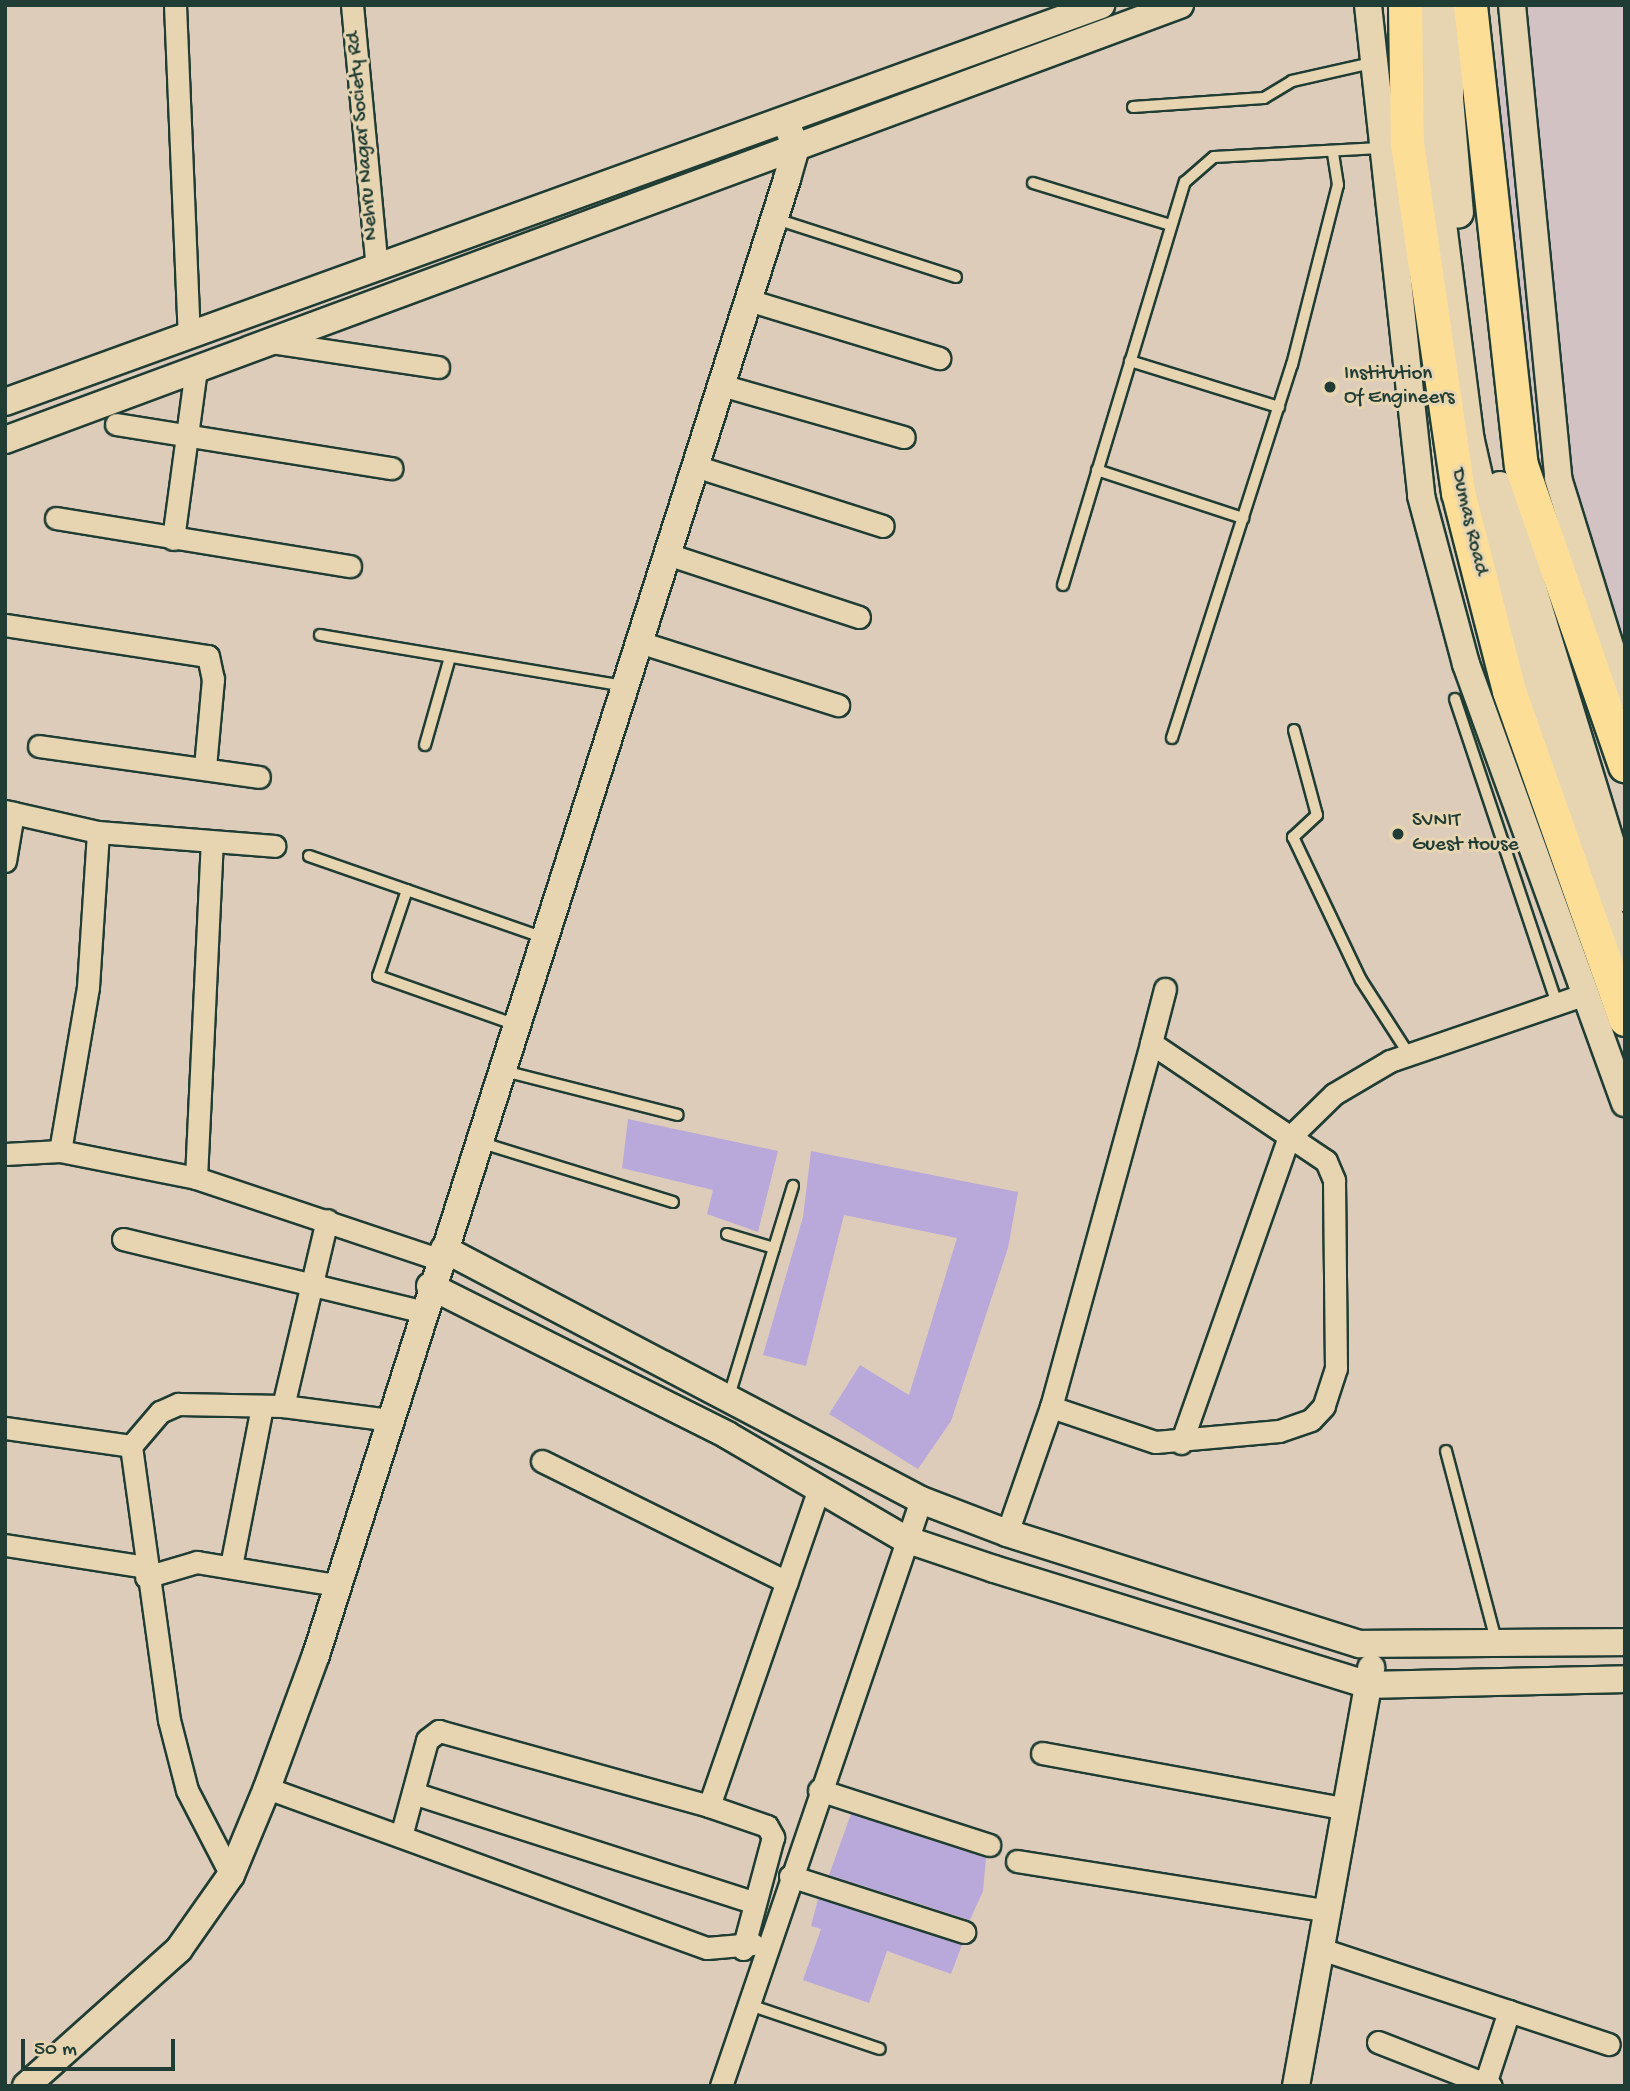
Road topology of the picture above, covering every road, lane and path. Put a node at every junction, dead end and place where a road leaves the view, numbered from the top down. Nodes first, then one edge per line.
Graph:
1 (175, 5) edge
2 (352, 5) edge
3 (1101, 5) edge
4 (1180, 5) edge
5 (1368, 5) edge
6 (1405, 5) edge
7 (1418, 5) edge
8 (1455, 5) edge
9 (1470, 5) edge
10 (1512, 5) edge
11 (1372, 63) junction
12 (1133, 107) dead end
13 (785, 120) junction
14 (796, 148) junction
15 (1380, 148) junction
16 (1333, 153) junction
17 (1033, 183) dead end
18 (775, 219) junction
19 (1170, 225) junction
20 (377, 268) junction
21 (956, 277) dead end
22 (748, 300) junction
23 (189, 335) junction
24 (270, 342) junction
25 (939, 358) dead end
26 (1130, 361) junction
27 (438, 367) dead end
28 (196, 369) junction
29 (722, 385) junction
30 (5, 402) edge
31 (1279, 407) junction
32 (116, 424) dead end
33 (187, 436) junction
34 (904, 437) dead end
35 (5, 440) edge
36 (695, 466) junction
37 (392, 468) dead end
38 (1097, 470) junction
39 (57, 518) dead end
40 (1242, 518) junction
41 (883, 526) dead end
42 (173, 539) junction
43 (667, 554) junction
44 (350, 566) dead end
45 (1063, 585) dead end
46 (859, 617) dead end
47 (5, 625) edge
48 (320, 635) dead end
49 (639, 642) junction
50 (450, 657) junction
51 (625, 686) junction
52 (1625, 695) edge
53 (1455, 699) dead end
54 (838, 705) dead end
55 (1293, 730) dead end
56 (1172, 738) dead end
57 (39, 746) dead end
58 (425, 746) dead end
59 (1625, 766) edge
60 (205, 767) junction
61 (259, 777) dead end
62 (9, 812) edge
63 (98, 832) junction
64 (212, 842) junction
65 (274, 846) dead end
66 (309, 856) dead end
67 (5, 861) edge
68 (407, 890) junction
69 (1625, 896) edge
70 (544, 938) junction
71 (1625, 963) edge
72 (1165, 989) dead end
73 (1586, 993) junction
74 (1557, 1004) junction
75 (1625, 1019) edge
76 (516, 1025) junction
77 (1151, 1044) junction
78 (1410, 1056) junction
79 (502, 1070) junction
80 (1625, 1103) edge
81 (678, 1115) dead end
82 (1288, 1139) junction
83 (478, 1142) junction
84 (60, 1151) junction
85 (5, 1154) edge
86 (196, 1178) junction
87 (793, 1186) dead end
88 (674, 1202) dead end
89 (327, 1220) junction
90 (727, 1234) dead end
91 (123, 1239) dead end
92 (774, 1248) junction
93 (442, 1254) junction
94 (309, 1284) junction
95 (430, 1286) junction
96 (421, 1311) junction
97 (729, 1396) junction
98 (272, 1406) junction
99 (1051, 1408) junction
100 (391, 1420) junction
101 (5, 1428) edge
102 (1181, 1443) junction
103 (131, 1446) junction
104 (1446, 1451) dead end
105 (542, 1461) dead end
106 (819, 1489) junction
107 (921, 1500) junction
108 (1007, 1533) junction
109 (905, 1539) junction
110 (5, 1545) edge
111 (231, 1566) junction
112 (146, 1572) junction
113 (787, 1583) junction
114 (336, 1585) junction
115 (1625, 1642) edge
116 (1375, 1646) junction
117 (1498, 1646) junction
118 (1625, 1679) edge
119 (1368, 1685) junction
120 (1042, 1753) dead end
121 (267, 1788) junction
122 (819, 1790) junction
123 (412, 1794) junction
124 (709, 1806) junction
125 (1346, 1809) junction
126 (401, 1836) junction
127 (989, 1845) dead end
128 (1017, 1861) dead end
129 (231, 1875) junction
130 (790, 1876) junction
131 (755, 1903) junction
132 (1328, 1910) junction
133 (964, 1932) dead end
134 (768, 1938) junction
135 (743, 1949) junction
136 (1321, 1949) junction
137 (747, 2004) junction
138 (1509, 2011) junction
139 (1378, 2042) dead end
140 (1609, 2044) dead end
141 (880, 2049) dead end
142 (1481, 2084) edge
143 (26, 2086) edge
144 (721, 2086) edge
145 (1296, 2086) edge

1 - 23 street
2 - 20 street, Nehru Nagar Society Rd
3 - 13 street
4 - 14 street
5 - 11 street
6 - 75 main road, Dumas Road
7 - 71 main road
8 - 69 main road
9 - 59 main road
10 - 52 street
11 - 12 lane
11 - 15 street
13 - 14 street
13 - 20 street
14 - 18 street
14 - 24 street
15 - 16 lane
15 - 73 street
16 - 19 lane
16 - 31 lane
17 - 19 lane
18 - 21 lane
18 - 22 street
19 - 26 lane
20 - 23 street
22 - 25 street
22 - 29 street
23 - 30 street
24 - 27 street
24 - 28 street
26 - 31 lane
26 - 38 lane
28 - 33 street
28 - 35 street
29 - 34 street
29 - 36 street
31 - 40 lane
32 - 33 street
33 - 37 street
33 - 42 street
36 - 41 street
36 - 43 street
38 - 40 lane
38 - 45 lane
39 - 42 street
40 - 56 lane
42 - 44 street
43 - 46 street
43 - 49 street
47 - 60 street
48 - 50 lane
49 - 51 street
49 - 54 street
50 - 51 lane
50 - 58 lane
51 - 70 street
53 - 74 lane
55 - 78 lane
57 - 60 street
60 - 61 street
62 - 63 street
62 - 67 street
63 - 64 street
63 - 84 street
64 - 65 street
64 - 86 street
66 - 68 lane
68 - 70 lane
68 - 76 lane
70 - 76 street
72 - 77 street
73 - 74 street
73 - 80 street
74 - 78 street
76 - 79 street
77 - 82 street
77 - 99 street
78 - 82 street
79 - 81 lane
79 - 83 street
82 - 102 street
82 - 102 street
83 - 88 lane
83 - 93 street
84 - 85 street
84 - 86 street
86 - 89 street
87 - 92 lane
89 - 93 street
89 - 94 street
90 - 92 lane
91 - 94 street
92 - 97 lane
93 - 95 street
93 - 97 street
94 - 96 street
94 - 98 street
95 - 96 street
95 - 106 street
96 - 100 street
97 - 107 street
98 - 100 street
98 - 103 street
98 - 111 street
99 - 102 street
99 - 108 street
100 - 114 street
101 - 103 street
103 - 112 street
104 - 117 lane
105 - 113 street
106 - 109 street
106 - 113 street
107 - 108 street
107 - 109 street
108 - 116 street
109 - 119 street
109 - 122 street
110 - 112 street
111 - 112 street
111 - 114 street
112 - 129 street
113 - 124 street
114 - 121 street
115 - 117 street
116 - 117 street
116 - 119 street
118 - 119 street
119 - 125 street
120 - 125 street
121 - 126 street
121 - 129 street
122 - 127 street
122 - 130 street
123 - 124 street
123 - 126 street
123 - 131 street
124 - 131 street
125 - 132 street
126 - 135 street
128 - 132 street
129 - 143 street
130 - 133 street
130 - 134 street
131 - 135 street
132 - 136 street
134 - 135 street
134 - 137 street
136 - 138 street
136 - 145 street
137 - 141 lane
137 - 144 street
138 - 140 street
138 - 142 street
139 - 142 street

